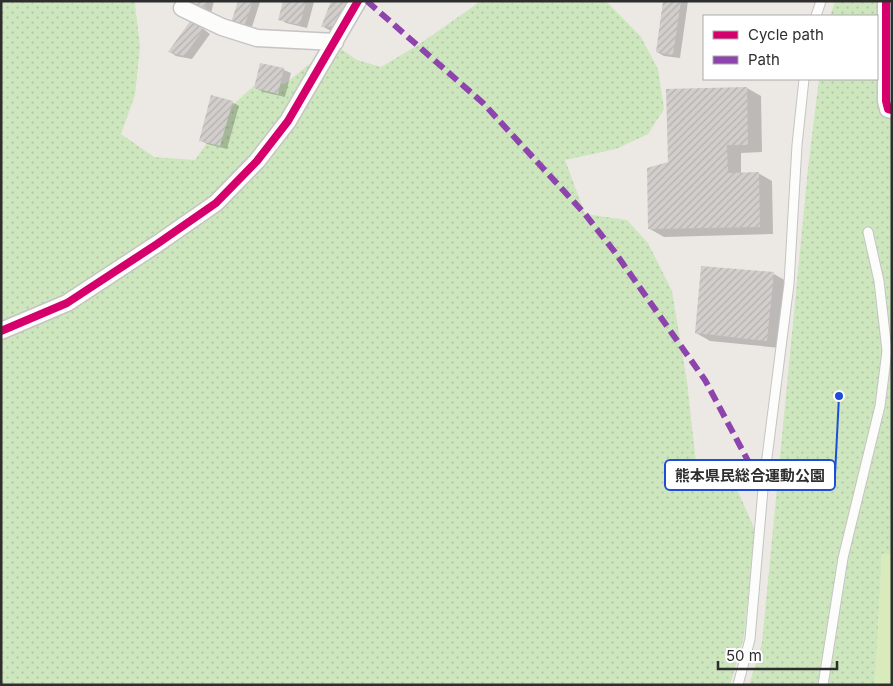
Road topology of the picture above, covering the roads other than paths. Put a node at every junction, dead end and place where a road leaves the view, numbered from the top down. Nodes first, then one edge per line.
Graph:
1 (358, 1) edge
2 (821, 1) edge
3 (886, 1) edge
4 (182, 8) dead end
5 (816, 15) edge
6 (335, 42) junction
7 (804, 80) edge
8 (892, 110) edge
9 (868, 232) dead end
10 (1, 331) edge
11 (889, 348) edge
12 (738, 685) edge
13 (823, 685) edge

1 - 6 street
2 - 5 lane
3 - 8 street
4 - 6 street
6 - 10 street
7 - 12 lane
9 - 11 lane
11 - 13 lane

